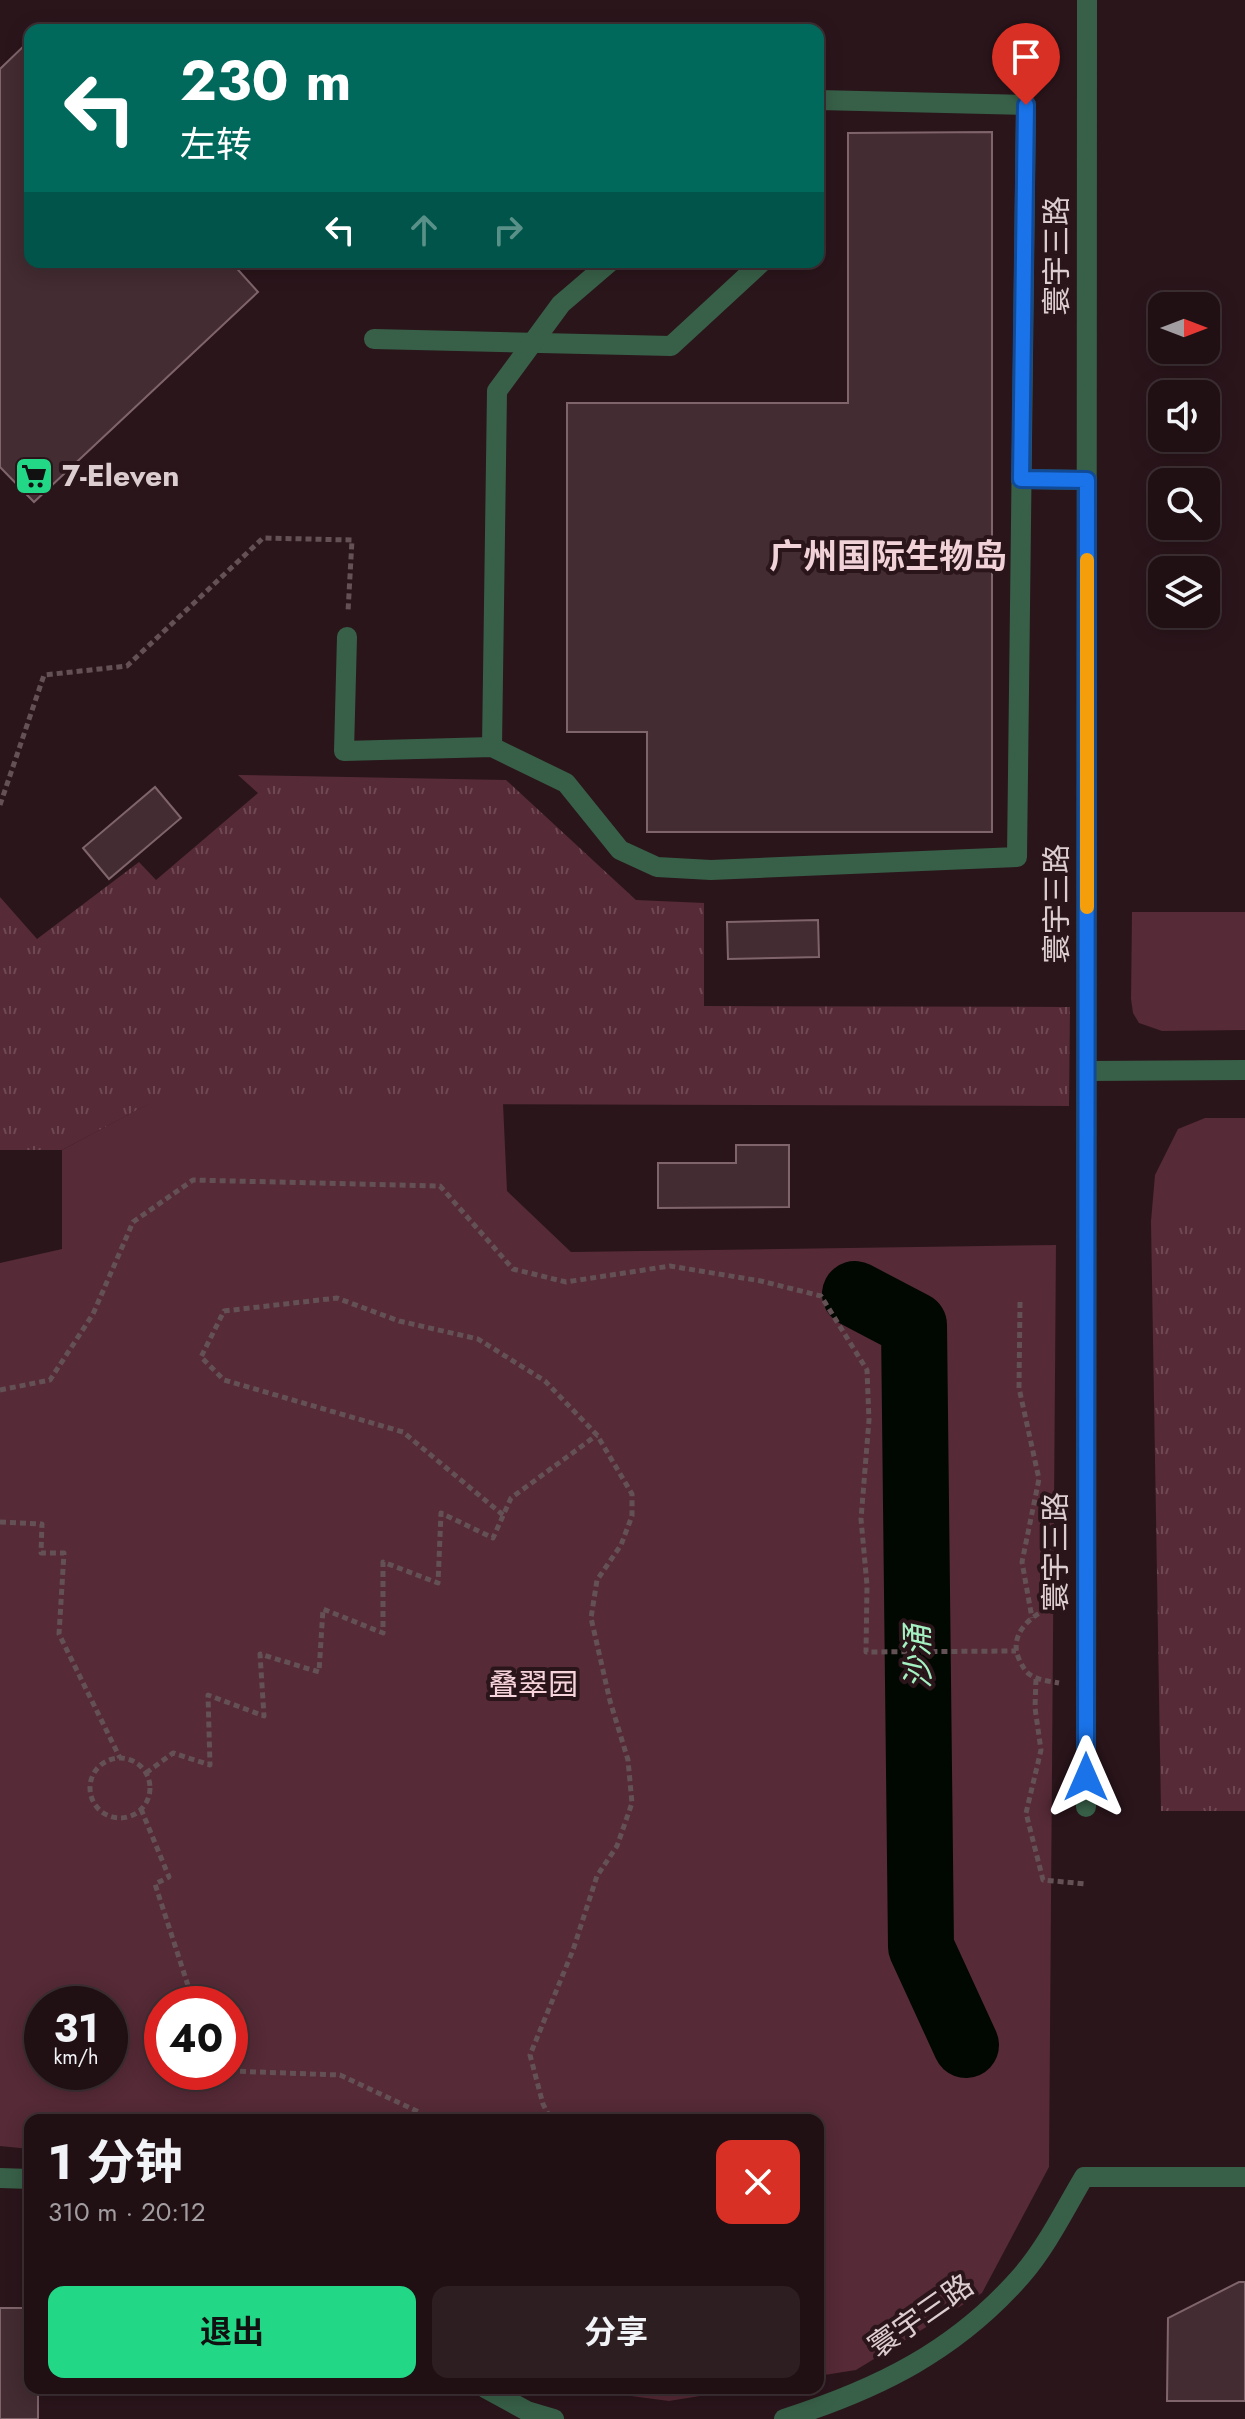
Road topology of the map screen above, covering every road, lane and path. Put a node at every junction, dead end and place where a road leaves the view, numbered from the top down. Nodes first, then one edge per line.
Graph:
1 (1087, 0) edge
2 (824, 100) edge
3 (603, 268) edge
4 (756, 268) edge
5 (374, 339) dead end
6 (533, 342) junction
7 (1021, 479) junction
8 (1087, 480) junction
9 (347, 637) joint
10 (492, 747) junction
11 (0, 805) edge
12 (1245, 1070) edge
13 (1087, 1071) junction
14 (1020, 1302) dead end
15 (0, 1390) edge
16 (597, 1435) junction
17 (503, 1515) junction
18 (0, 1522) edge
19 (1086, 1603) junction
20 (1032, 1618) junction
21 (1016, 1651) junction
22 (1036, 1679) junction
23 (1086, 1686) junction
24 (120, 1758) junction
25 (146, 1773) junction
26 (1086, 1807) dead end
27 (141, 1809) junction
28 (1086, 1884) dead end
29 (188, 1986) edge
30 (248, 2072) edge
31 (421, 2114) edge
32 (548, 2114) edge
33 (1245, 2177) edge
34 (0, 2178) edge
35 (24, 2179) edge
36 (496, 2394) edge
37 (554, 2419) edge
38 (784, 2419) edge

1 - 8 street, 寰宇三路
2 - 7 street
3 - 6 street
4 - 6 street
5 - 6 street
6 - 10 street
7 - 8 street
7 - 10 street
8 - 13 street, 寰宇三路
9 - 10 street
9 - 11 path
12 - 13 street
13 - 19 street, 寰宇三路
14 - 20 path
15 - 21 path
16 - 17 path
16 - 17 path
16 - 32 path
17 - 25 path
18 - 24 path
19 - 20 path
19 - 23 street, 寰宇三路
20 - 21 path
21 - 22 path
22 - 23 path
22 - 28 path
23 - 26 street, 寰宇三路
24 - 25 path
24 - 27 path
25 - 27 path
27 - 29 path
30 - 31 path
33 - 38 street, 寰宇三路
34 - 35 street
36 - 37 street

